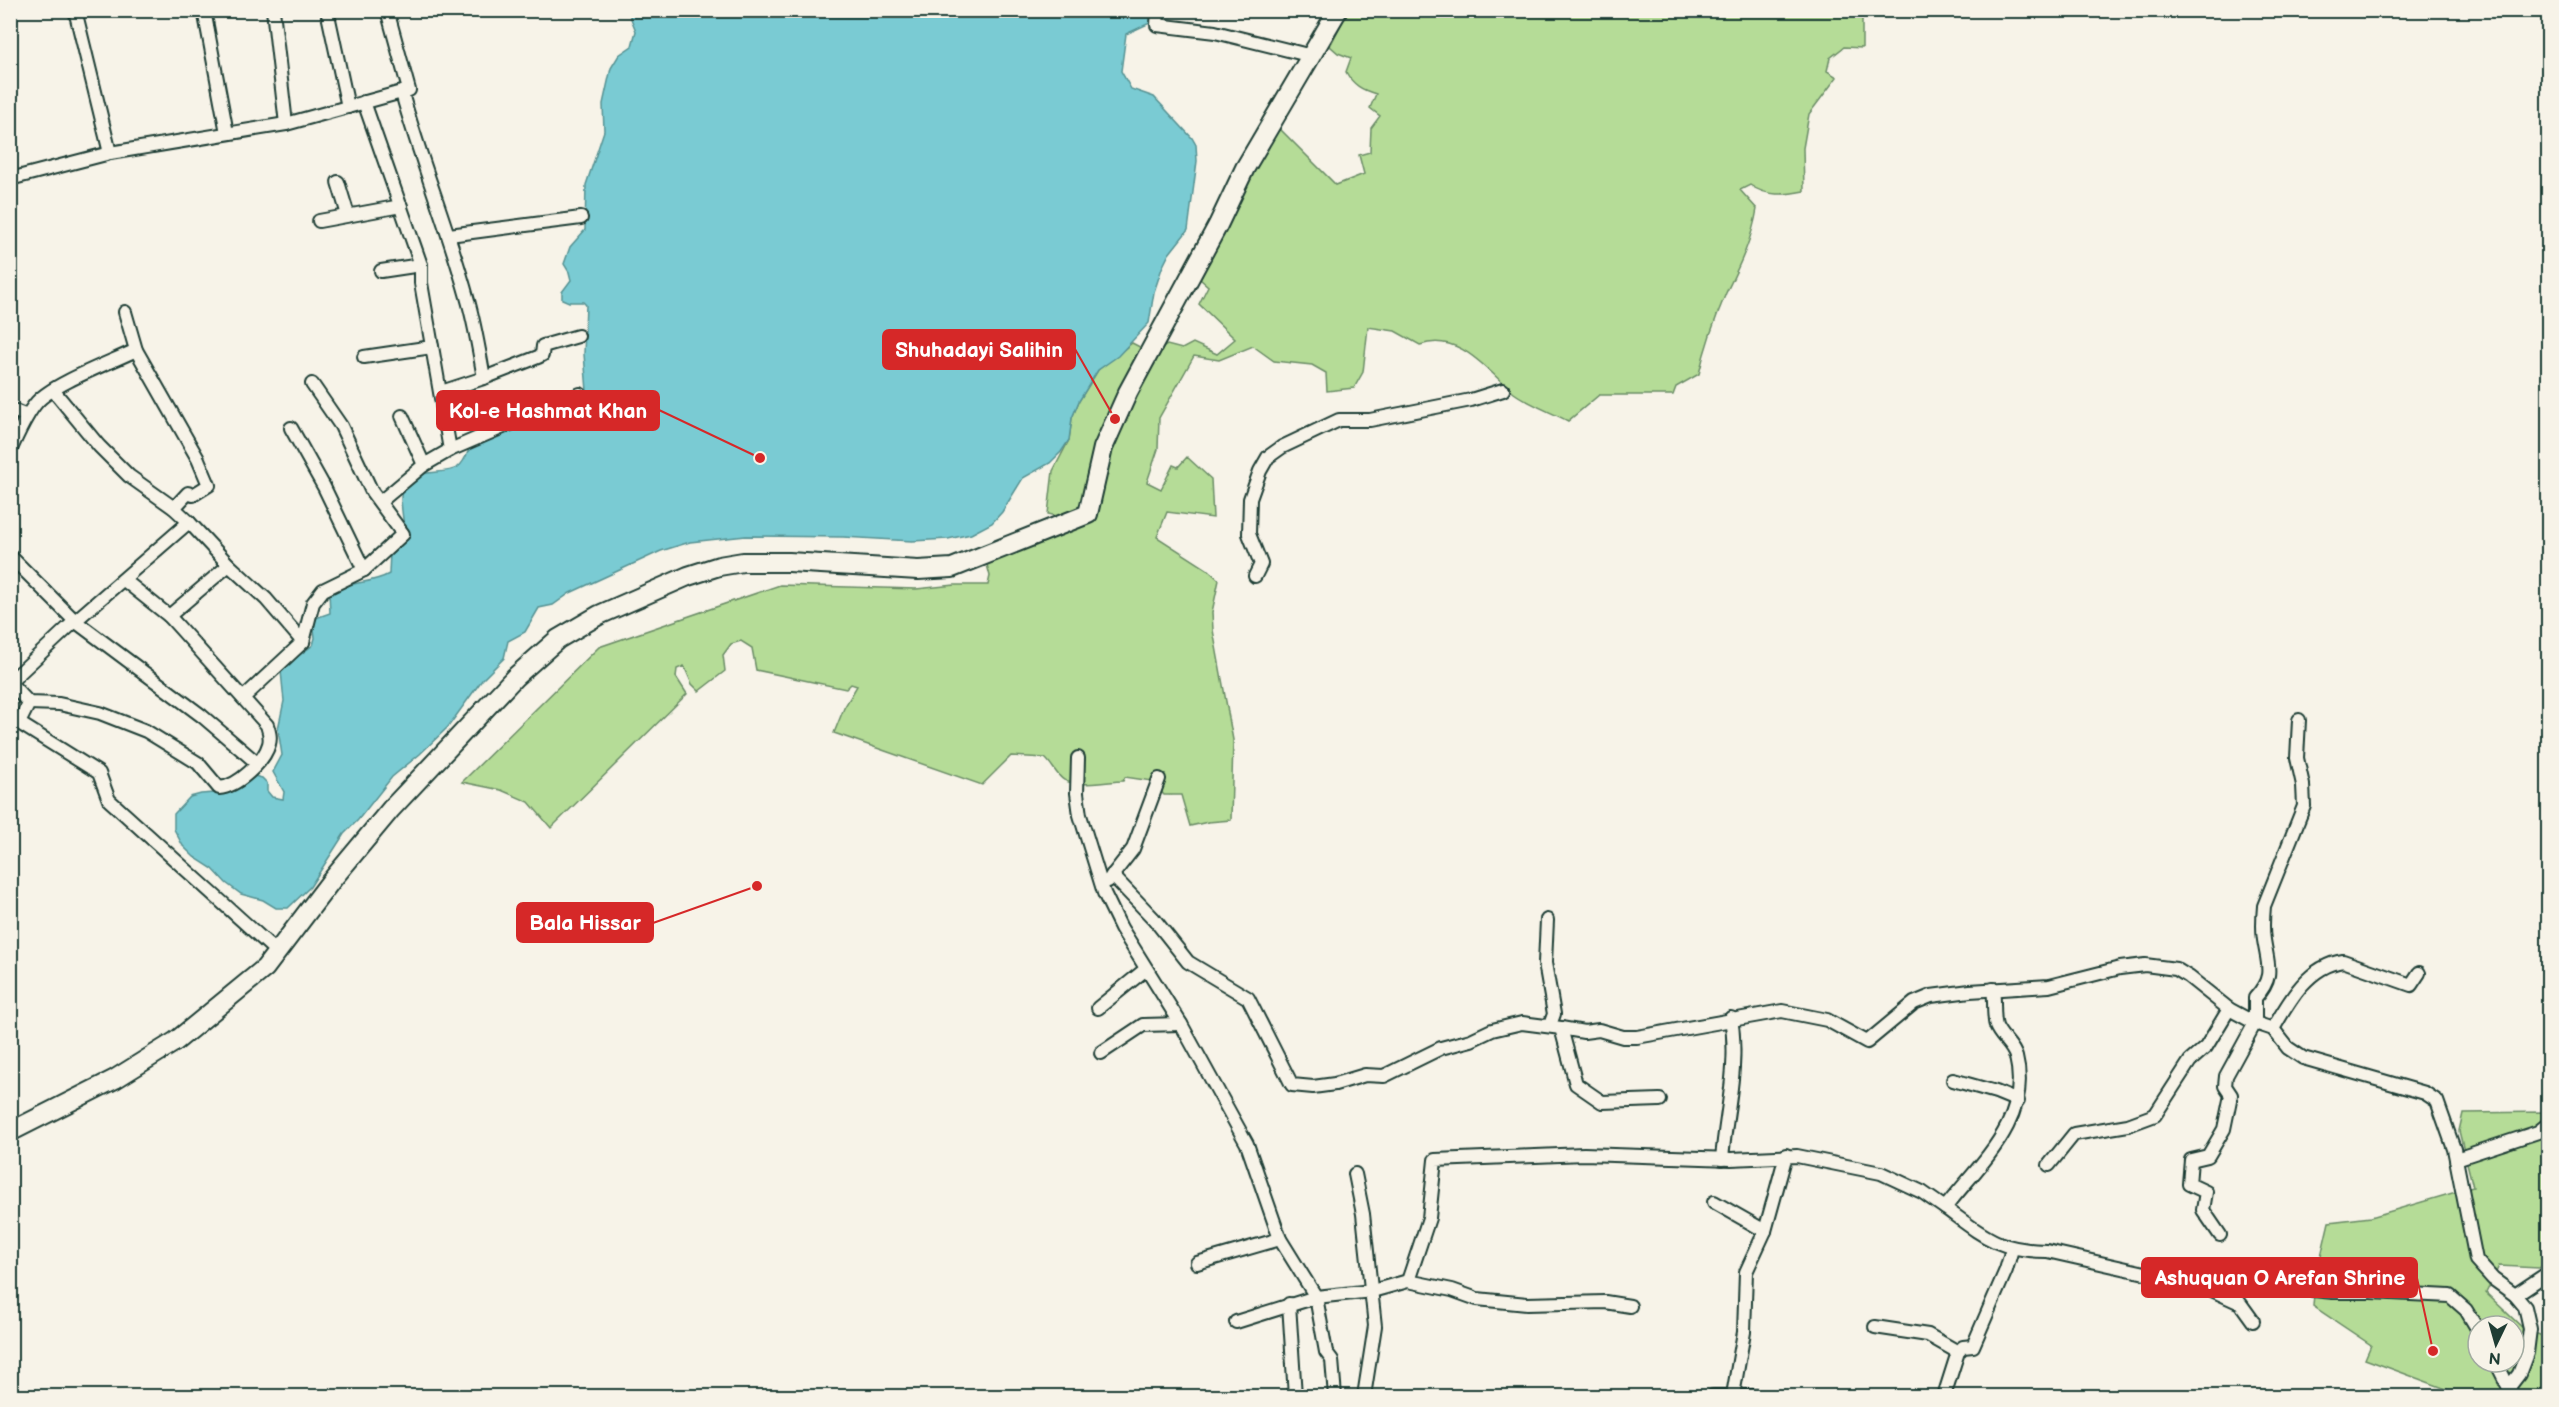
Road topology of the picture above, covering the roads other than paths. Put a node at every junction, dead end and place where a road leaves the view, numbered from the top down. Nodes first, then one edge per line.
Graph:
1 (75, 10) edge
2 (204, 10) edge
3 (273, 10) edge
4 (327, 10) edge
5 (387, 10) edge
6 (1158, 10) edge
7 (1338, 10) edge
8 (1312, 56) junction
9 (402, 93) junction
10 (364, 102) junction
11 (348, 107) junction
12 (286, 123) junction
13 (227, 133) junction
14 (110, 153) junction
15 (10, 179) edge
16 (338, 182) dead end
17 (401, 206) junction
18 (348, 215) junction
19 (581, 218) dead end
20 (319, 221) dead end
21 (449, 235) junction
22 (421, 264) junction
23 (381, 271) dead end
24 (125, 312) dead end
25 (578, 336) dead end
26 (432, 347) junction
27 (136, 350) junction
28 (364, 357) dead end
29 (484, 378) junction
30 (312, 384) dead end
31 (53, 390) junction
32 (1503, 390) dead end
33 (441, 392) junction
34 (580, 394) dead end
35 (10, 409) edge
36 (27, 416) junction
37 (402, 416) dead end
38 (291, 428) dead end
39 (450, 450) junction
40 (10, 451) edge
41 (424, 465) junction
42 (380, 502) junction
43 (174, 508) junction
44 (189, 522) junction
45 (10, 556) edge
46 (229, 565) junction
47 (364, 570) junction
48 (1255, 576) dead end
49 (124, 580) junction
50 (169, 616) junction
51 (75, 621) junction
52 (303, 642) junction
53 (10, 683) edge
54 (243, 698) junction
55 (29, 703) junction
56 (2299, 720) dead end
57 (1078, 758) dead end
58 (257, 763) junction
59 (1159, 779) dead end
60 (1112, 875) junction
61 (1103, 889) junction
62 (1547, 920) dead end
63 (278, 953) junction
64 (1146, 969) junction
65 (2419, 973) dead end
66 (1993, 989) junction
67 (1098, 1008) dead end
68 (2229, 1009) junction
69 (1731, 1018) junction
70 (1181, 1023) junction
71 (2255, 1023) junction
72 (1555, 1027) junction
73 (2273, 1029) junction
74 (1101, 1053) dead end
75 (1953, 1080) dead end
76 (1660, 1100) dead end
77 (2018, 1101) junction
78 (2548, 1124) edge
79 (10, 1132) edge
80 (1786, 1155) junction
81 (1722, 1159) junction
82 (2456, 1159) junction
83 (2049, 1165) dead end
84 (1355, 1174) dead end
85 (1714, 1202) dead end
86 (1945, 1208) junction
87 (1766, 1231) junction
88 (2220, 1235) dead end
89 (1280, 1239) junction
90 (2012, 1249) junction
91 (1197, 1263) dead end
92 (2255, 1270) dead end
93 (2548, 1273) edge
94 (1408, 1281) junction
95 (1372, 1291) junction
96 (2515, 1295) junction
97 (1316, 1297) junction
98 (1289, 1304) junction
99 (1630, 1306) dead end
100 (2468, 1314) edge
101 (2253, 1321) dead end
102 (1236, 1322) dead end
103 (1875, 1327) dead end
104 (1958, 1352) junction
105 (2502, 1374) edge
106 (2511, 1392) edge
107 (1733, 1395) junction
108 (1295, 1396) edge
109 (1335, 1396) edge
110 (1364, 1396) edge
111 (1713, 1396) edge
112 (1772, 1396) edge
113 (1944, 1396) edge

1 - 14 street
2 - 13 street
3 - 12 street
4 - 11 street
5 - 9 street
6 - 8 street
7 - 8 street
8 - 63 street
9 - 10 street
9 - 21 street
10 - 11 street
10 - 17 street
11 - 12 street
12 - 13 street
13 - 14 street
14 - 15 street
16 - 18 street
17 - 18 street
17 - 22 street
18 - 20 street
19 - 21 street
21 - 29 street
22 - 23 street
22 - 26 street
24 - 27 street
25 - 29 street
26 - 28 street
26 - 33 street
27 - 31 street
27 - 43 street
29 - 33 street
30 - 42 street
31 - 36 street
31 - 43 street
32 - 48 street
33 - 39 street
34 - 39 street
35 - 36 street
36 - 40 street
37 - 41 street
38 - 47 street
39 - 41 street
41 - 42 street
42 - 47 street
43 - 44 street
44 - 46 street
44 - 49 street
45 - 51 street
46 - 50 street
46 - 52 street
47 - 52 street
49 - 50 street
49 - 51 street
50 - 54 street
51 - 53 street
51 - 58 street
52 - 54 street
53 - 55 street
54 - 58 street
55 - 58 street
55 - 63 street
56 - 71 street
57 - 61 street
59 - 60 street
60 - 61 street
60 - 72 street
61 - 64 street
62 - 72 street
63 - 79 street
64 - 67 street
64 - 70 street
65 - 73 street
66 - 68 street
66 - 69 street
66 - 77 street
68 - 71 street
68 - 83 street
69 - 72 street
69 - 81 street
70 - 74 street
70 - 89 street
71 - 73 street
71 - 88 street
72 - 76 street
73 - 82 street
75 - 77 street
77 - 86 street
78 - 82 street
80 - 81 street
80 - 86 street
80 - 87 street
81 - 94 street
82 - 96 street
84 - 95 street
85 - 87 street
86 - 90 street
87 - 107 street
89 - 91 street
89 - 97 street
90 - 101 street
90 - 104 street
92 - 100 street
93 - 96 street
94 - 95 street
94 - 99 street
95 - 97 street
95 - 110 street
96 - 106 street
97 - 98 street
97 - 109 street
98 - 102 street
98 - 108 street
103 - 104 street
104 - 113 street
105 - 106 street
107 - 111 street
107 - 112 street

